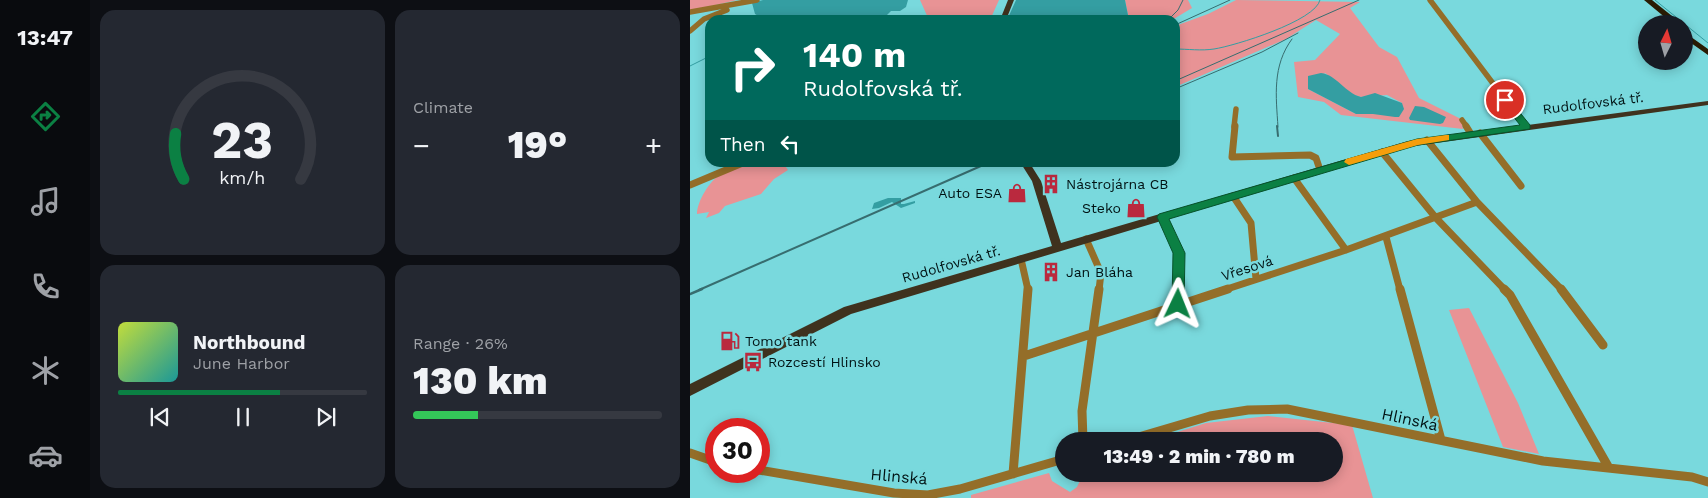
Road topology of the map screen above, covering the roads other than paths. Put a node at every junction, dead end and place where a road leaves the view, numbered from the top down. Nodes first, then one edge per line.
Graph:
1 (757, 0) edge
2 (1011, 0) edge
3 (1430, 0) edge
4 (1641, 0) edge
5 (1648, 0) edge
6 (750, 2) junction
7 (706, 10) junction
8 (690, 12) edge
9 (715, 15) edge
10 (1005, 15) edge
11 (1660, 15) edge
12 (1667, 15) edge
13 (704, 19) joint
14 (690, 30) edge
15 (1693, 35) edge
16 (1693, 41) edge
17 (1708, 47) edge
18 (1708, 53) edge
19 (1708, 103) edge
20 (1236, 109) dead end
21 (1462, 120) dead end
22 (1526, 127) junction
23 (1476, 133) junction
24 (1427, 140) junction
25 (1382, 152) junction
26 (733, 167) edge
27 (1027, 167) edge
28 (1320, 170) junction
29 (1294, 178) junction
30 (690, 185) edge
31 (1522, 186) dead end
32 (1233, 196) junction
33 (1477, 202) junction
34 (1163, 217) junction
35 (1436, 218) junction
36 (1386, 236) junction
37 (1086, 239) junction
38 (1058, 248) junction
39 (1346, 250) junction
40 (1021, 259) junction
41 (1256, 279) junction
42 (1178, 304) junction
43 (1094, 332) junction
44 (1603, 346) dead end
45 (1024, 356) junction
46 (690, 390) edge
47 (1082, 432) edge
48 (1156, 432) edge
49 (1440, 440) junction
50 (690, 453) edge
51 (705, 458) edge
52 (1055, 462) edge
53 (1609, 468) junction
54 (770, 472) edge
55 (1013, 474) junction
56 (1708, 482) edge

1 - 6 street
2 - 10 main road
3 - 22 street
4 - 11 highway
5 - 12 highway
6 - 7 street
6 - 9 street
7 - 8 street
7 - 13 street
13 - 14 street
15 - 17 highway
16 - 18 highway
19 - 22 main road, Rudolfovská tř.
20 - 28 street
21 - 23 street
22 - 23 main road, Rudolfovská tř.
23 - 24 main road, Rudolfovská tř.
23 - 31 street
24 - 25 main road, Rudolfovská tř.
24 - 33 street
25 - 28 main road, Rudolfovská tř.
25 - 35 street
26 - 30 street
27 - 38 main road
28 - 29 main road, Rudolfovská tř.
29 - 32 main road, Rudolfovská tř.
29 - 39 street
32 - 34 main road, Rudolfovská tř.
32 - 41 street
33 - 35 street, Vřesová
33 - 44 street
34 - 37 main road, Rudolfovská tř.
34 - 42 street
35 - 36 street, Vřesová
35 - 53 street
36 - 39 street, Vřesová
36 - 49 street
37 - 38 main road, Rudolfovská tř.
37 - 43 street
38 - 40 main road, Rudolfovská tř.
39 - 41 street, Vřesová
40 - 45 street
40 - 46 main road, Rudolfovská tř.
41 - 42 street, Vřesová
42 - 43 street, Vřesová
43 - 45 street, Vřesová
43 - 47 street
45 - 55 street
48 - 49 street, Hlinská
49 - 53 street, Hlinská
50 - 51 street
52 - 55 street, Hlinská
53 - 56 street, Hlinská
54 - 55 street, Hlinská

